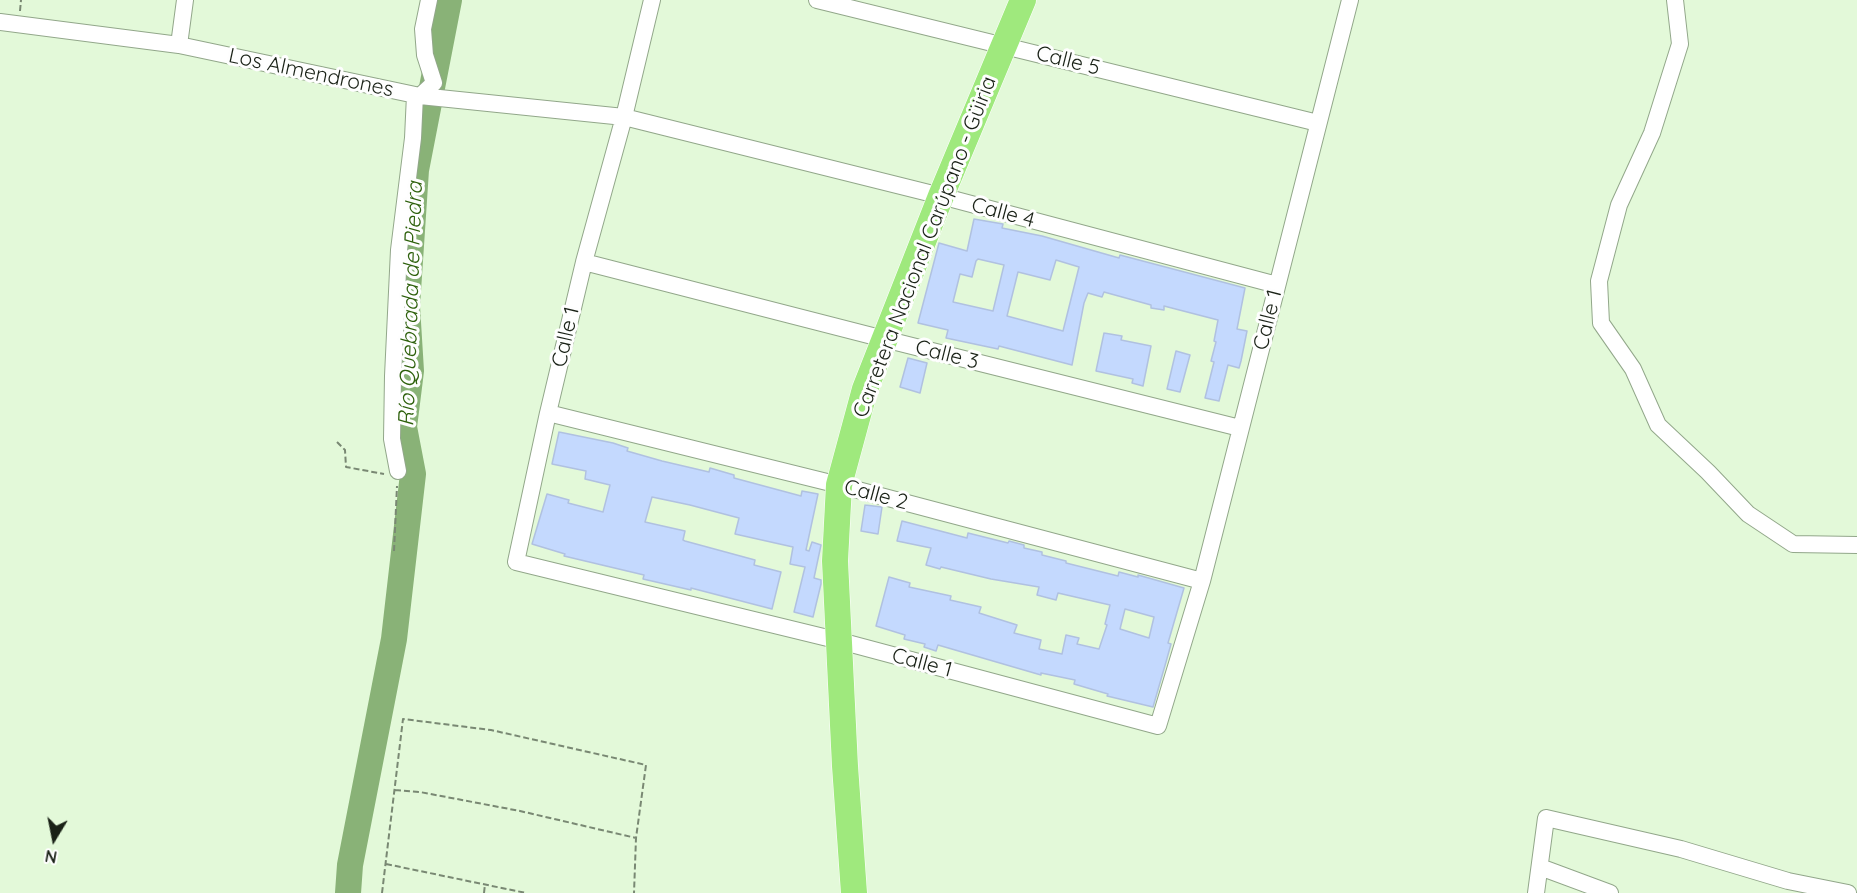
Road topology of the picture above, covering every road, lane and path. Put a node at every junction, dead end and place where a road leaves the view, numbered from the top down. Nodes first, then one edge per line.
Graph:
1 (185, 0) edge
2 (429, 0) edge
3 (652, 0) edge
4 (817, 0) edge
5 (1023, 0) edge
6 (1350, 0) edge
7 (1675, 0) edge
8 (0, 22) edge
9 (179, 45) junction
10 (1004, 46) junction
11 (418, 96) junction
12 (624, 117) junction
13 (1318, 123) junction
14 (940, 196) junction
15 (584, 262) junction
16 (1277, 285) junction
17 (885, 339) junction
18 (548, 413) junction
19 (1240, 428) junction
20 (337, 442) dead end
21 (398, 471) junction
22 (839, 485) junction
23 (1857, 545) edge
24 (394, 550) dead end
25 (1202, 580) junction
26 (840, 641) junction
27 (394, 790) junction
28 (636, 838) junction
29 (386, 864) junction
30 (1540, 867) junction
31 (486, 883) junction
32 (382, 893) edge
33 (484, 893) edge
34 (526, 893) edge
35 (634, 893) edge
36 (854, 893) edge
37 (1536, 893) edge
38 (1610, 893) edge
39 (1848, 893) edge

1 - 9 street
2 - 11 street
3 - 12 street, Calle 1
4 - 10 street, Calle 5
5 - 10 highway, Carretera Nacional Carúpano - Güiria
6 - 13 street, Calle 1
7 - 23 street
8 - 9 street, Los Almendrones
9 - 11 street, Los Almendrones
10 - 13 street, Calle 5
10 - 14 highway, Carretera Nacional Carúpano - Güiria
11 - 12 street, Los Almendrones
11 - 21 street
12 - 14 street, Calle 4
12 - 15 street, Calle 1
13 - 16 street, Calle 1
14 - 16 street, Calle 4
14 - 17 highway, Carretera Nacional Carúpano - Güiria
15 - 17 street, Calle 3
15 - 18 street, Calle 1
16 - 19 street, Calle 1
17 - 19 street, Calle 3
17 - 22 highway, Carretera Nacional Carúpano - Güiria
18 - 22 street, Calle 2
18 - 26 street, Calle 1
19 - 25 street, Calle 1
20 - 21 path
21 - 24 path
22 - 25 street, Calle 2
22 - 26 highway, Carretera Nacional Carúpano - Güiria
25 - 26 street, Calle 1
26 - 36 highway, Carretera Nacional Carúpano - Güiria
27 - 28 path
27 - 28 path
27 - 29 path
28 - 35 path
29 - 31 path
29 - 32 path
30 - 37 street
30 - 38 street
30 - 39 street
31 - 33 path
31 - 34 path

